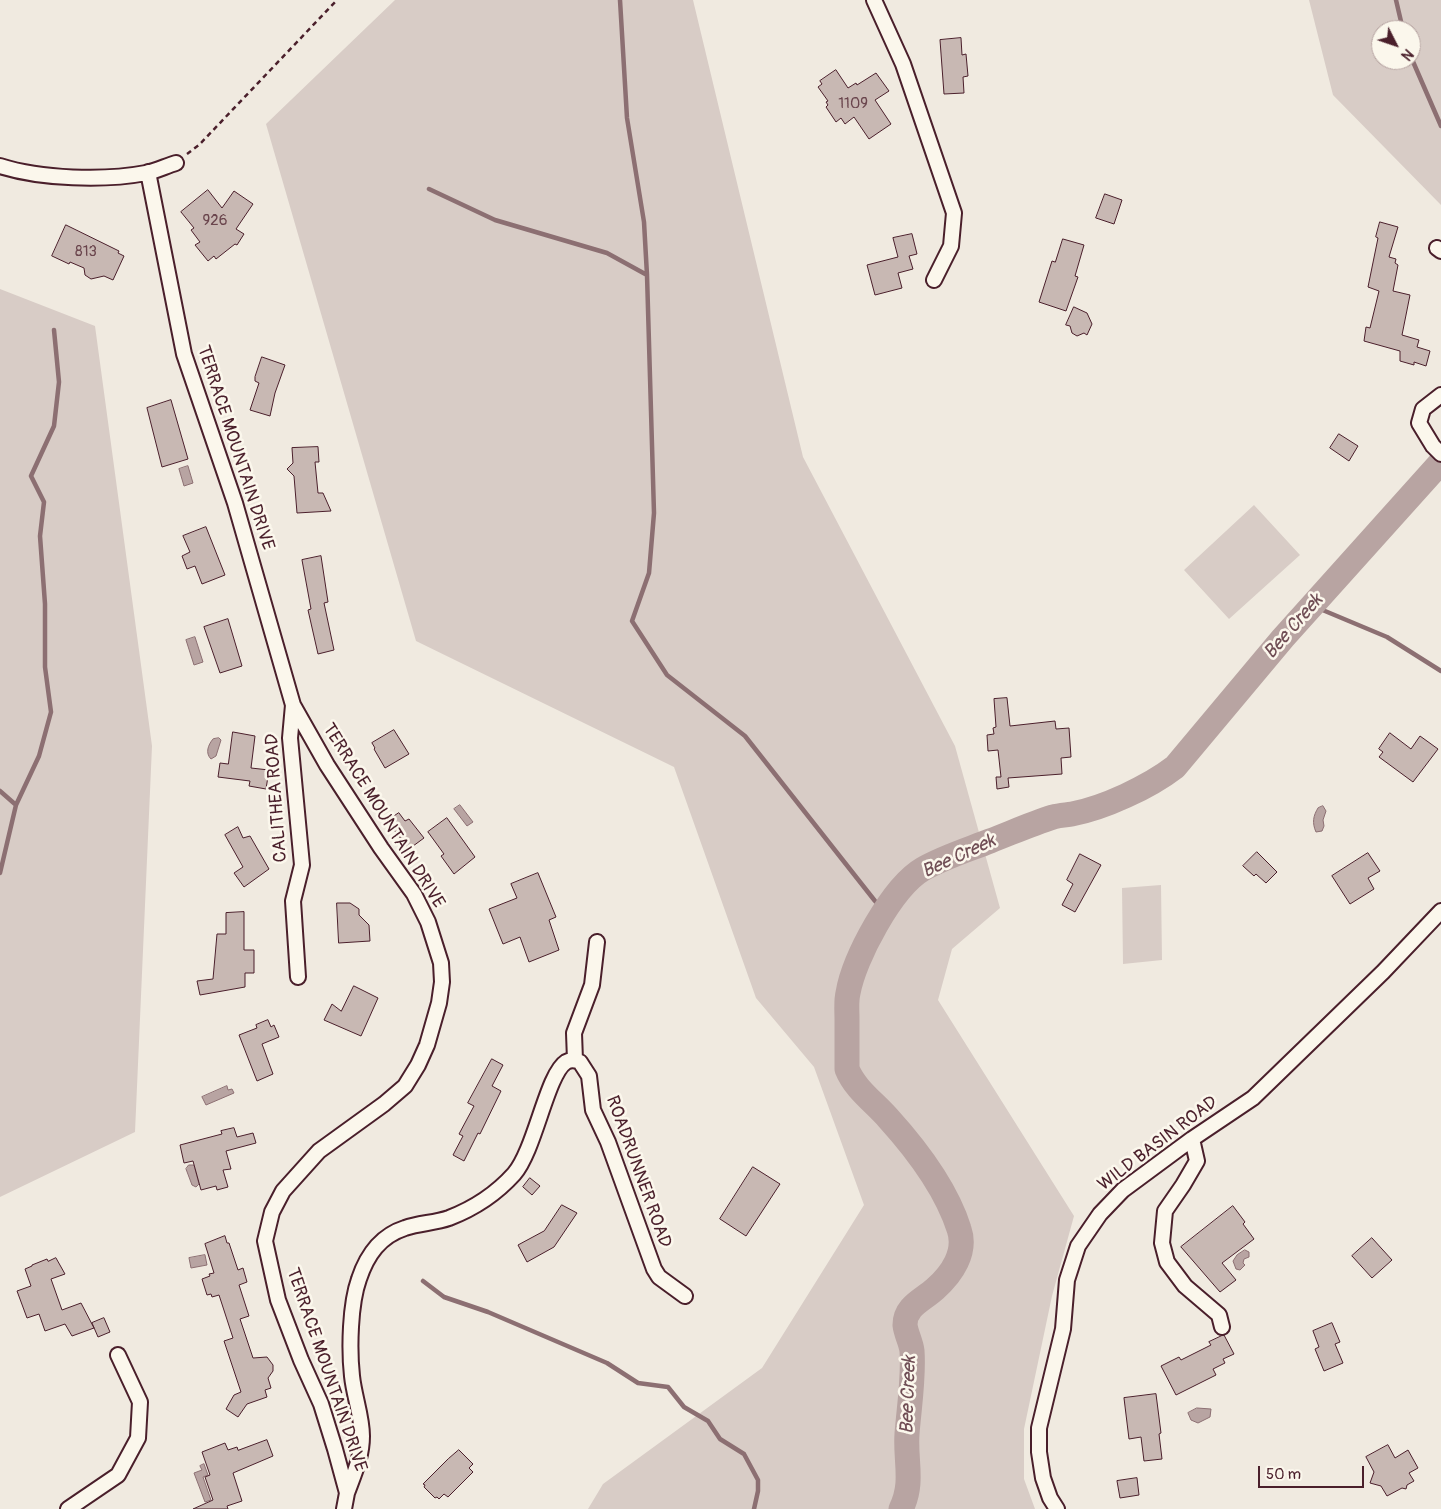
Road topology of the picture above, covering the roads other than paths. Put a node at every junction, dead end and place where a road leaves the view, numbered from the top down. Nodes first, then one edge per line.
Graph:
1 (874, 0) edge
2 (176, 163) road end
3 (0, 166) edge
4 (148, 172) junction
5 (934, 280) dead end
6 (1441, 395) edge
7 (1440, 453) edge
8 (294, 705) junction
9 (1441, 910) edge
10 (597, 942) dead end
11 (298, 977) dead end
12 (575, 1060) junction
13 (1192, 1139) junction
14 (685, 1296) dead end
15 (1222, 1327) dead end
16 (118, 1355) dead end
17 (347, 1493) junction
18 (68, 1509) edge
19 (344, 1509) edge
20 (1058, 1509) edge

1 - 5 street
2 - 4 street
3 - 4 street
4 - 8 street, TERRACE MOUNTAIN DRIVE
6 - 7 street
8 - 11 street, CALITHEA ROAD
8 - 17 street, TERRACE MOUNTAIN DRIVE
9 - 13 street, WILD BASIN ROAD
10 - 12 street
12 - 14 street, ROADRUNNER ROAD
12 - 17 street
13 - 15 street
13 - 20 street, WILD BASIN ROAD
16 - 18 street
17 - 19 street, TERRACE MOUNTAIN DRIVE

